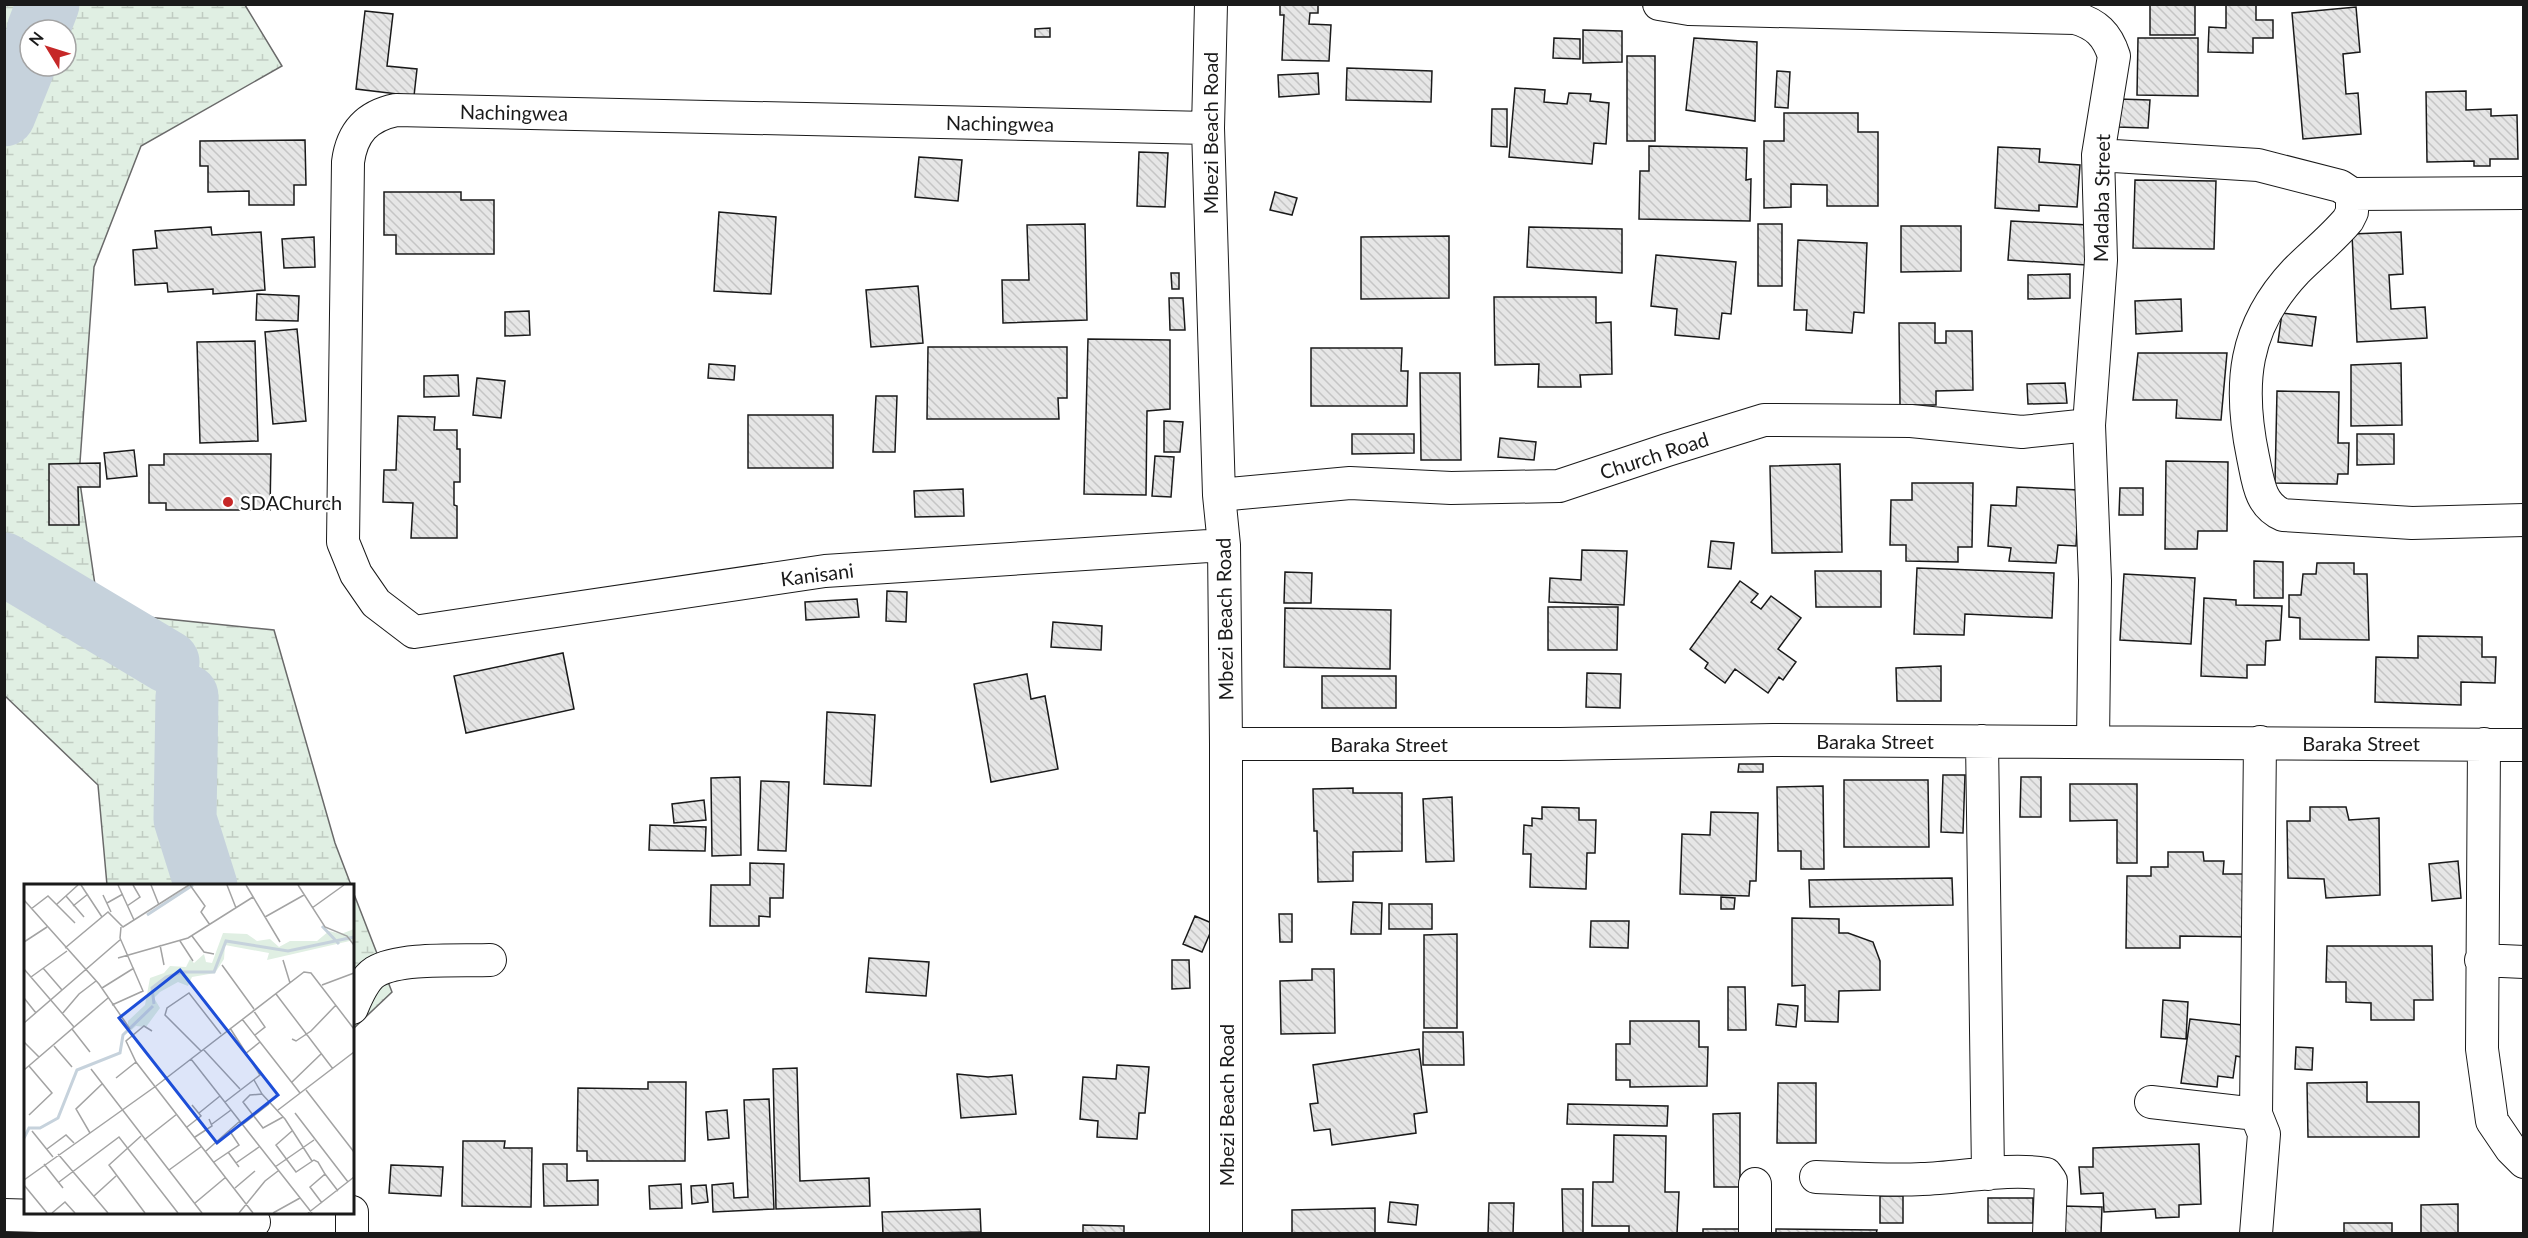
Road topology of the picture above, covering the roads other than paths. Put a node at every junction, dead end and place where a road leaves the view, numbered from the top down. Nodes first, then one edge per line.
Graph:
1 (1210, 4) edge
2 (1679, 6) edge
3 (1208, 128) junction
4 (2098, 155) junction
5 (2523, 193) edge
6 (2352, 194) junction
7 (2089, 425) junction
8 (1219, 495) junction
9 (2523, 520) edge
10 (1224, 545) junction
11 (414, 632) joint
12 (1982, 741) junction
13 (2093, 742) junction
14 (2260, 742) junction
15 (1226, 744) junction
16 (2484, 744) junction
17 (2523, 745) edge
18 (490, 960) dead end
19 (2481, 960) junction
20 (2523, 962) edge
21 (354, 1004) edge
22 (2151, 1102) dead end
23 (2256, 1114) junction
24 (2523, 1162) edge
25 (1988, 1174) junction
26 (1816, 1177) dead end
27 (1755, 1184) dead end
28 (352, 1214) edge
29 (4, 1215) edge
30 (254, 1222) dead end
31 (352, 1233) edge
32 (1226, 1233) edge
33 (1755, 1233) edge
34 (2049, 1233) edge
35 (2256, 1233) edge

1 - 3 street, Mbezi Beach Road
2 - 4 street, Madaba Street
3 - 8 street, Mbezi Beach Road
3 - 11 street, Nachingwea
4 - 6 street
4 - 7 street, Madaba Street
5 - 6 street
6 - 9 street
7 - 8 street, Church Road
7 - 13 street, Madaba Street
8 - 10 street, Mbezi Beach Road
10 - 11 street, Kanisani
10 - 15 street, Mbezi Beach Road
12 - 13 street, Baraka Street
12 - 15 street, Baraka Street
12 - 25 street
13 - 14 street, Baraka Street
14 - 16 street, Baraka Street
14 - 23 street
15 - 32 street, Mbezi Beach Road
16 - 17 street, Baraka Street
16 - 19 street
18 - 21 street
19 - 20 street
19 - 24 street
22 - 23 street
23 - 35 street
25 - 26 street
25 - 34 street
27 - 33 street
28 - 31 street
29 - 30 street

